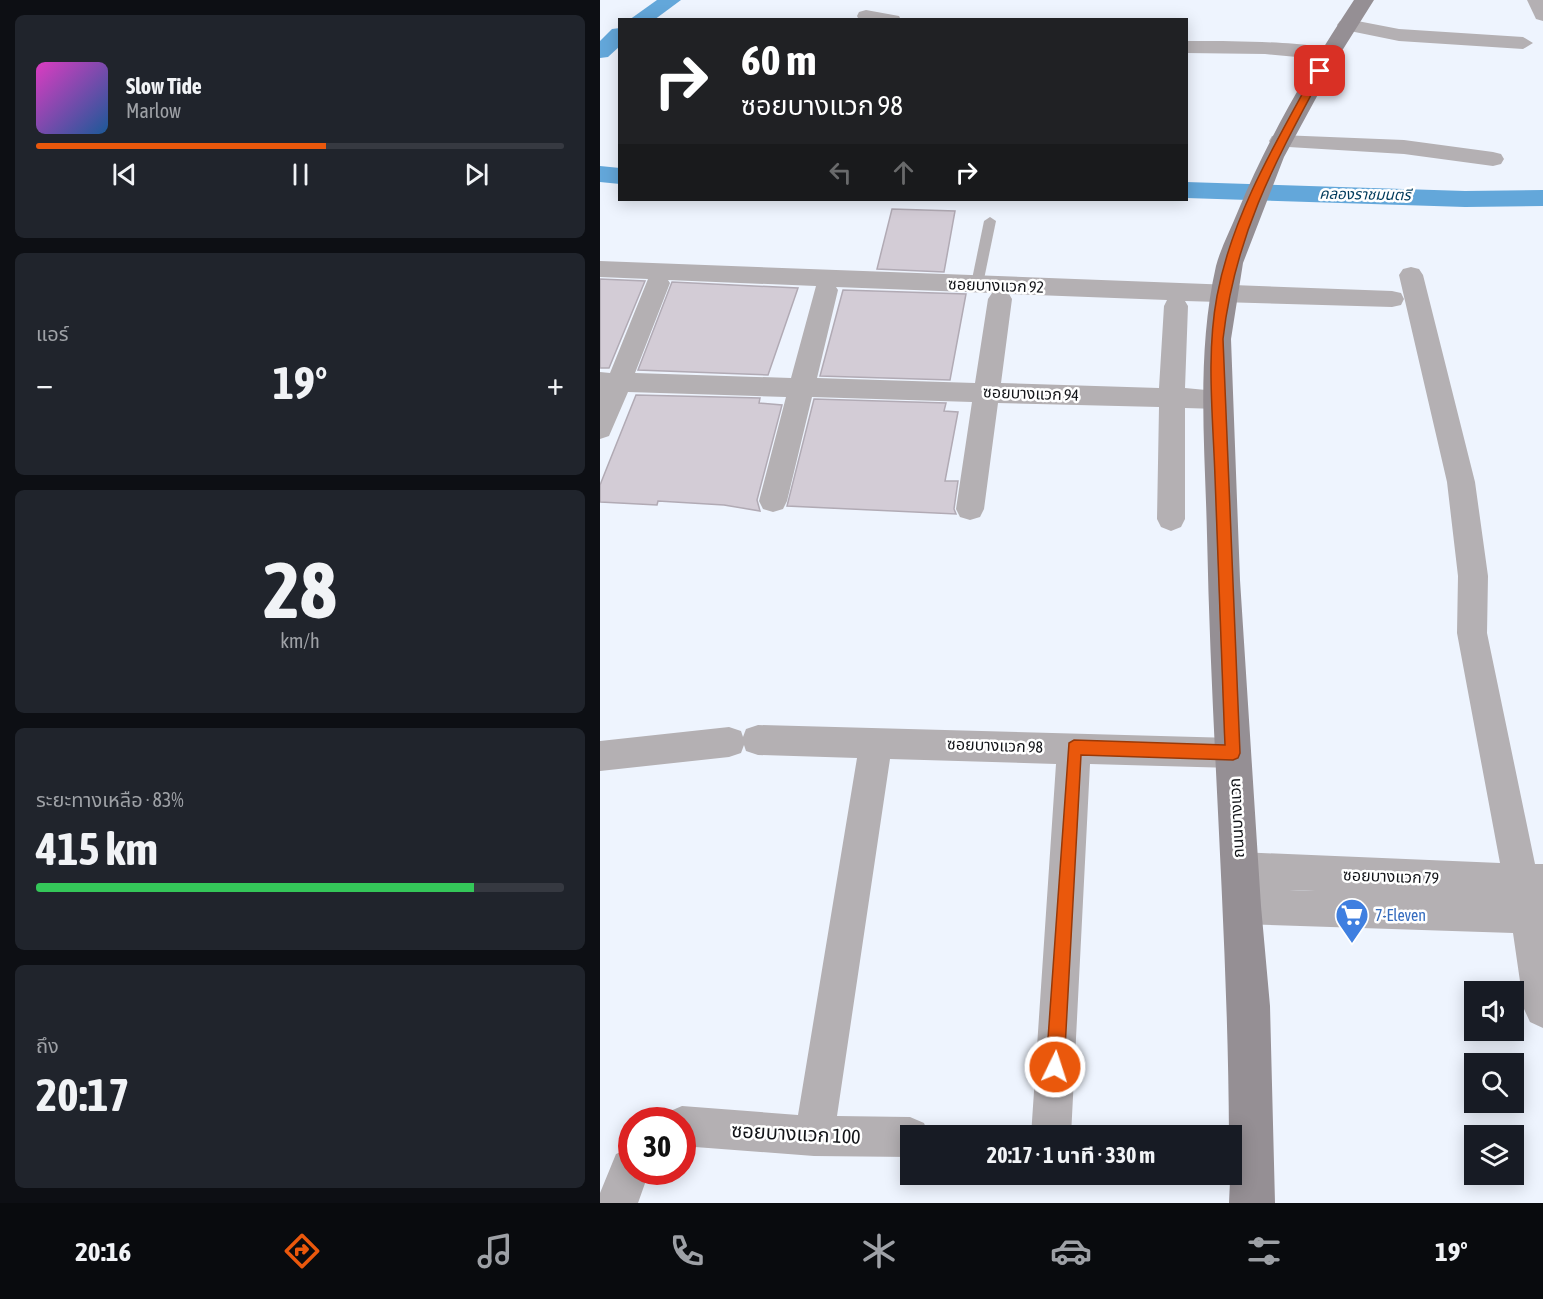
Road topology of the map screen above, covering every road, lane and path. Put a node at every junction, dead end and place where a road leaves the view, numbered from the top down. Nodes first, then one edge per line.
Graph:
1 (1364, 0) edge
2 (1536, 0) edge
3 (1543, 15) edge
4 (866, 16) dead end
5 (879, 18) edge
6 (1347, 25) junction
7 (1523, 43) dead end
8 (1188, 47) edge
9 (1329, 54) junction
10 (1276, 149) junction
11 (1494, 159) dead end
12 (990, 221) dead end
13 (600, 269) edge
14 (658, 283) dead end
15 (977, 285) junction
16 (826, 290) dead end
17 (1223, 294) junction
18 (1000, 298) dead end
19 (1176, 306) dead end
20 (610, 382) edge
21 (803, 386) junction
22 (988, 392) junction
23 (1172, 398) junction
24 (1218, 399) junction
25 (600, 429) edge
26 (773, 501) dead end
27 (970, 509) dead end
28 (1171, 519) dead end
29 (876, 742) junction
30 (1074, 747) junction
31 (1233, 753) junction
32 (600, 756) edge
33 (1239, 870) junction
34 (1532, 882) edge
35 (1240, 906) junction
36 (1535, 916) edge
37 (1543, 1009) edge
38 (1052, 1125) edge
39 (696, 1127) edge
40 (1242, 1127) edge
41 (814, 1136) junction
42 (900, 1137) edge
43 (1242, 1149) edge
44 (1252, 1203) edge

1 - 6 main road, ถนนบางแวก
2 - 3 street
4 - 5 street
6 - 7 street
6 - 9 main road, ถนนบางแวก
8 - 9 street
9 - 10 main road, ถนนบางแวก
10 - 11 street
10 - 17 main road, ถนนบางแวก
12 - 15 lane
13 - 15 street, ซอยบางแวก 92
14 - 20 street
15 - 17 street, ซอยบางแวก 92
16 - 21 street
17 - 24 main road, ถนนบางแวก
17 - 34 street, ซอยบางแวก 92
18 - 22 street
19 - 23 street
20 - 21 street, ซอยบางแวก 94
20 - 25 street
21 - 22 street, ซอยบางแวก 94
21 - 26 street
22 - 23 street, ซอยบางแวก 94
22 - 27 street
23 - 24 street, ซอยบางแวก 94
23 - 28 street
24 - 31 main road, ถนนบางแวก
29 - 30 street, ซอยบางแวก 98
29 - 32 street, ซอยบางแวก 98
29 - 41 street
30 - 31 street, ซอยบางแวก 98
30 - 38 street
31 - 33 main road, ถนนบางแวก
33 - 34 street, ซอยบางแวก 79
33 - 35 main road, ถนนบางแวก
34 - 36 street
35 - 36 street
35 - 40 main road, ถนนบางแวก
36 - 37 street
39 - 41 street, ซอยบางแวก 100
41 - 42 street, ซอยบางแวก 100
43 - 44 main road, ถนนบางแวก

